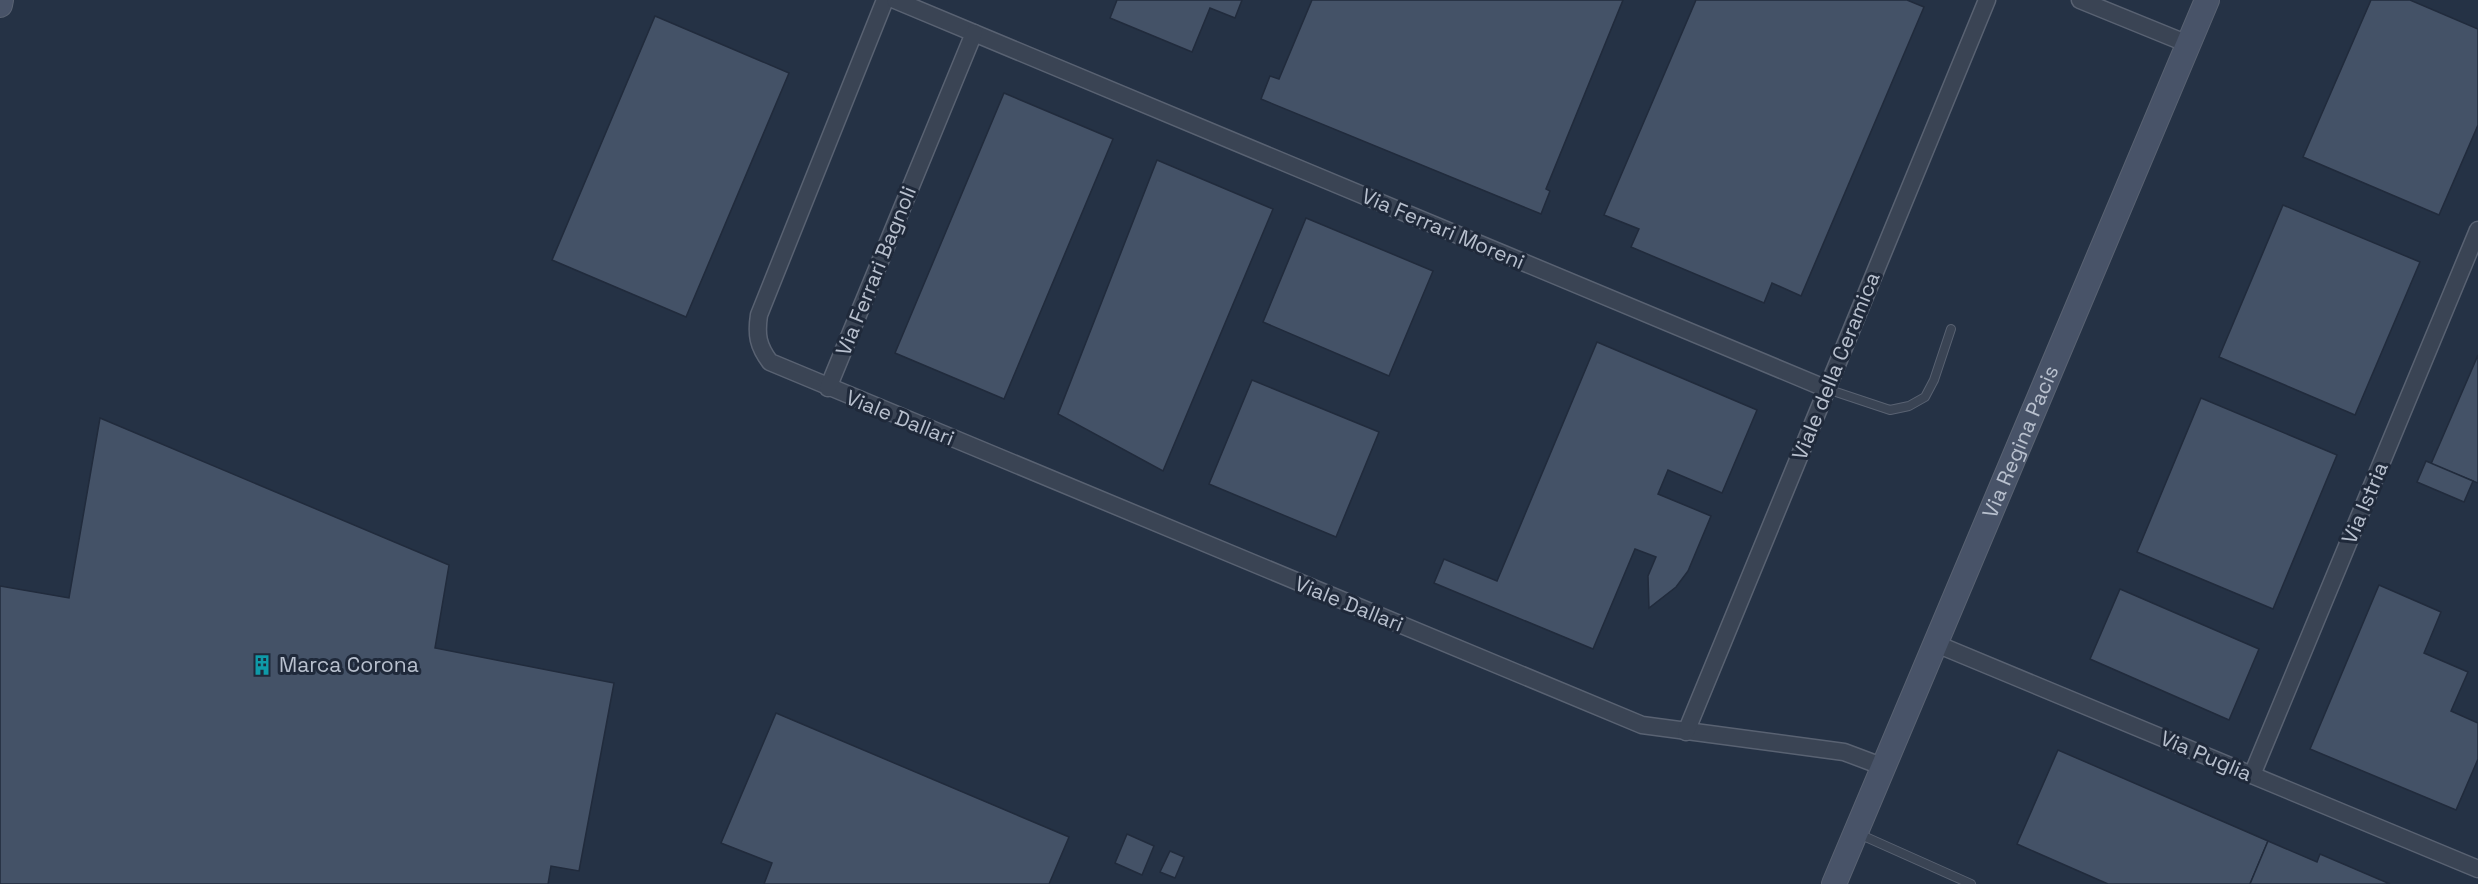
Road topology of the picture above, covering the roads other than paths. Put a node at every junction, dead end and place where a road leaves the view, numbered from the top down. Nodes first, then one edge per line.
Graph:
1 (1, 0) edge
2 (885, 0) edge
3 (895, 0) edge
4 (1987, 0) edge
5 (2080, 0) edge
6 (2207, 0) edge
7 (0, 5) edge
8 (974, 33) junction
9 (2188, 45) junction
10 (2478, 230) edge
11 (1951, 329) dead end
12 (828, 388) junction
13 (1827, 389) junction
14 (1934, 643) junction
15 (1686, 732) junction
16 (1884, 767) junction
17 (2252, 775) junction
18 (1856, 833) junction
19 (2478, 869) edge
20 (1834, 884) edge
21 (1971, 884) edge

1 - 7 street
2 - 12 street
3 - 8 street, Via Ferrari Moreni
4 - 13 street, Viale della Ceramica
5 - 9 street
6 - 9 street, Via Regina Pacis
8 - 12 street, Via Ferrari Bagnoli
8 - 13 street, Via Ferrari Moreni
9 - 14 street, Via Regina Pacis
10 - 17 street, Via Istria
11 - 13 lane, Via Ferrari Moreni
12 - 15 street, Viale Dallari
13 - 15 street, Viale della Ceramica
14 - 16 street, Via Regina Pacis
14 - 17 street, Via Puglia
15 - 16 street, Viale Dallari
16 - 18 street, Via Regina Pacis
17 - 19 street, Via Puglia
18 - 20 street, Via Regina Pacis
18 - 21 lane

